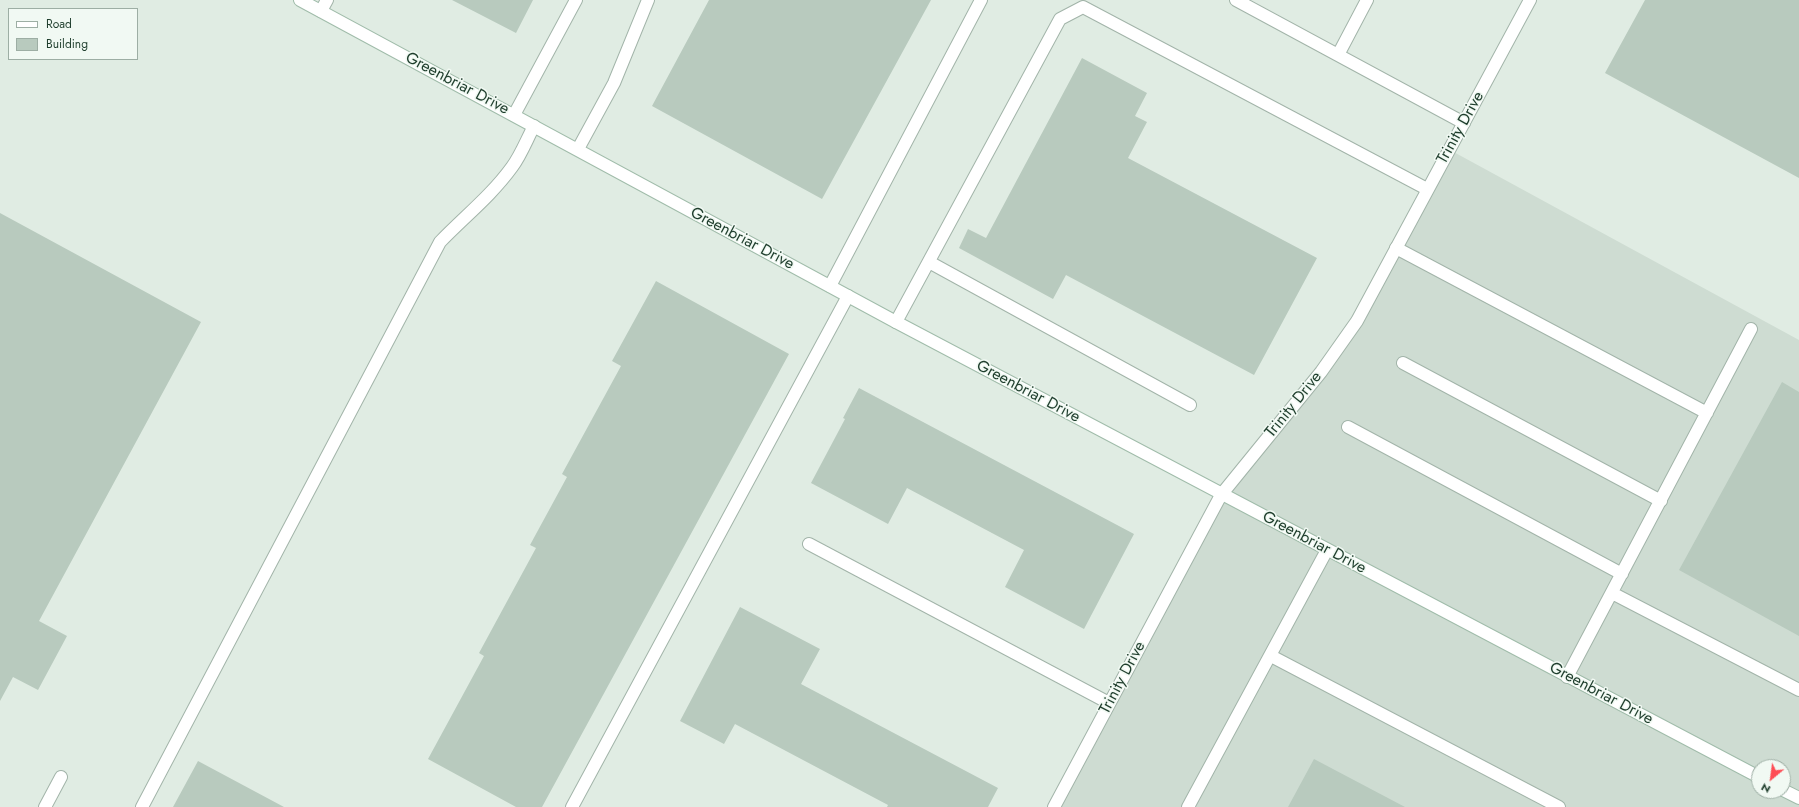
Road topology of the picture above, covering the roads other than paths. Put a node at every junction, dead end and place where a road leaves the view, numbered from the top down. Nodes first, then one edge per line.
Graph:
1 (300, 0) edge
2 (327, 0) edge
3 (576, 0) edge
4 (648, 0) edge
5 (981, 0) edge
6 (1236, 0) edge
7 (1368, 0) edge
8 (1530, 0) edge
9 (321, 11) junction
10 (1338, 55) junction
11 (514, 115) junction
12 (1464, 123) junction
13 (534, 126) junction
14 (578, 149) junction
15 (1428, 189) junction
16 (1396, 248) junction
17 (929, 262) junction
18 (830, 286) junction
19 (848, 296) junction
20 (896, 322) junction
21 (1752, 329) dead end
22 (1403, 363) dead end
23 (1190, 405) dead end
24 (1707, 413) junction
25 (1348, 427) dead end
26 (1221, 494) junction
27 (1661, 501) junction
28 (809, 544) dead end
29 (1327, 550) junction
30 (1622, 574) junction
31 (1612, 593) junction
32 (1271, 656) junction
33 (1567, 676) junction
34 (1799, 690) edge
35 (1110, 703) junction
36 (1751, 773) edge
37 (61, 777) dead end
38 (45, 807) edge
39 (142, 807) edge
40 (572, 807) edge
41 (1054, 807) edge
42 (1188, 807) edge
43 (1559, 807) edge

1 - 9 street, Greenbriar Drive
2 - 9 street
3 - 11 street
4 - 14 street
5 - 18 street
6 - 10 street
7 - 10 street
8 - 12 street, Trinity Drive
9 - 11 street, Greenbriar Drive
10 - 12 street
11 - 13 street, Greenbriar Drive
12 - 15 street, Trinity Drive
13 - 14 street, Greenbriar Drive
13 - 39 street
14 - 18 street, Greenbriar Drive
15 - 16 street, Trinity Drive
15 - 17 street
16 - 24 street
16 - 26 street, Trinity Drive
17 - 20 street
17 - 23 street
18 - 19 street, Greenbriar Drive
19 - 20 street, Greenbriar Drive
19 - 40 street
20 - 26 street, Greenbriar Drive
21 - 24 street
22 - 27 street
24 - 27 street
25 - 30 street
26 - 29 street, Greenbriar Drive
26 - 35 street, Trinity Drive
27 - 30 street
28 - 35 street
29 - 32 street
29 - 33 street, Greenbriar Drive
30 - 31 street
31 - 33 street
31 - 34 street
32 - 42 street
32 - 43 street
33 - 36 street, Greenbriar Drive
35 - 41 street, Trinity Drive
37 - 38 street

